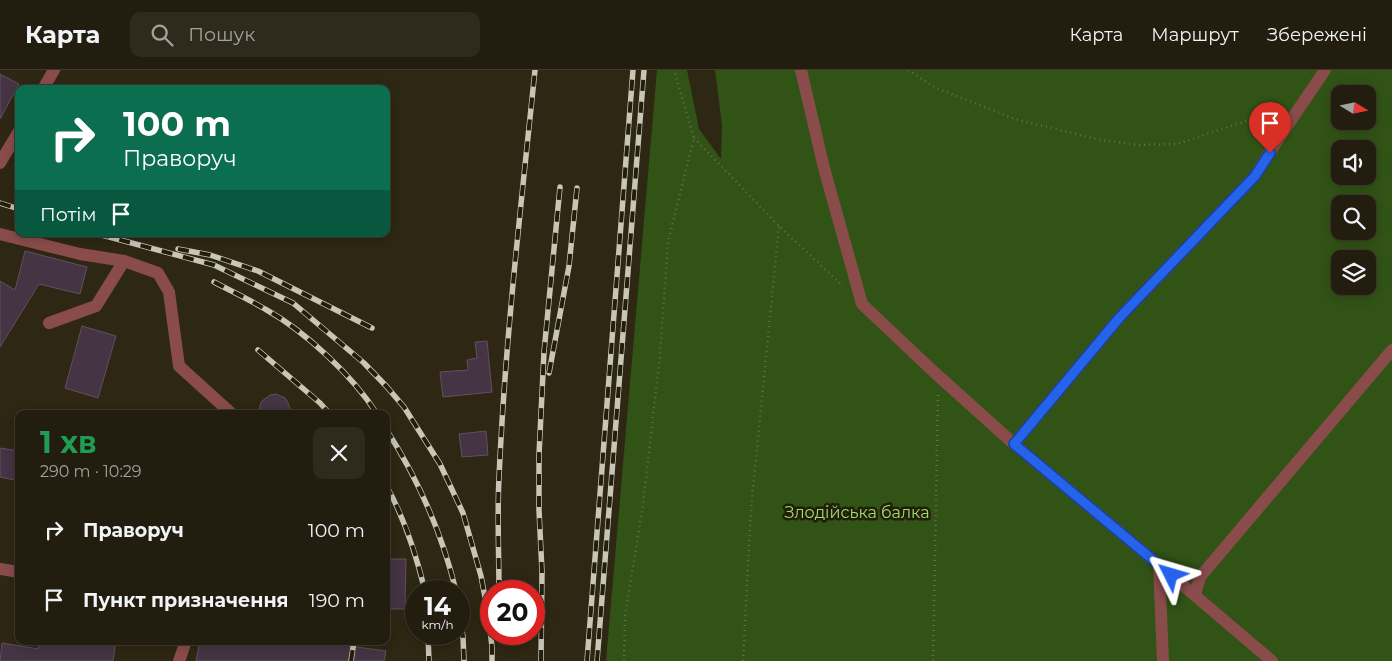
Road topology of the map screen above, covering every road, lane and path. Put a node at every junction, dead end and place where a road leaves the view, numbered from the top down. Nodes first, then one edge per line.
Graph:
1 (54, 70) edge
2 (674, 70) edge
3 (801, 70) edge
4 (908, 70) edge
5 (1325, 70) edge
6 (45, 85) edge
7 (1289, 123) junction
8 (15, 136) edge
9 (694, 138) junction
10 (4, 148) edge
11 (0, 164) edge
12 (779, 226) junction
13 (0, 234) edge
14 (124, 261) junction
15 (862, 304) junction
16 (50, 323) dead end
17 (1392, 350) edge
18 (934, 372) junction
19 (228, 410) edge
20 (1014, 444) junction
21 (1159, 565) junction
22 (0, 570) edge
23 (15, 572) edge
24 (1195, 595) junction
25 (185, 645) edge
26 (179, 661) edge
27 (624, 661) edge
28 (743, 661) edge
29 (932, 661) edge
30 (1163, 661) edge
31 (1272, 661) edge

1 - 6 street
2 - 9 path
3 - 15 street
4 - 7 path
5 - 7 street
7 - 20 street
8 - 10 street
9 - 12 path
9 - 27 path
10 - 11 street
12 - 15 path
12 - 28 path
13 - 14 street
14 - 16 street
14 - 19 street
15 - 18 street
17 - 24 street
18 - 20 street
18 - 29 path
20 - 21 street
21 - 24 street
21 - 30 street
22 - 23 street
24 - 31 street
25 - 26 street

